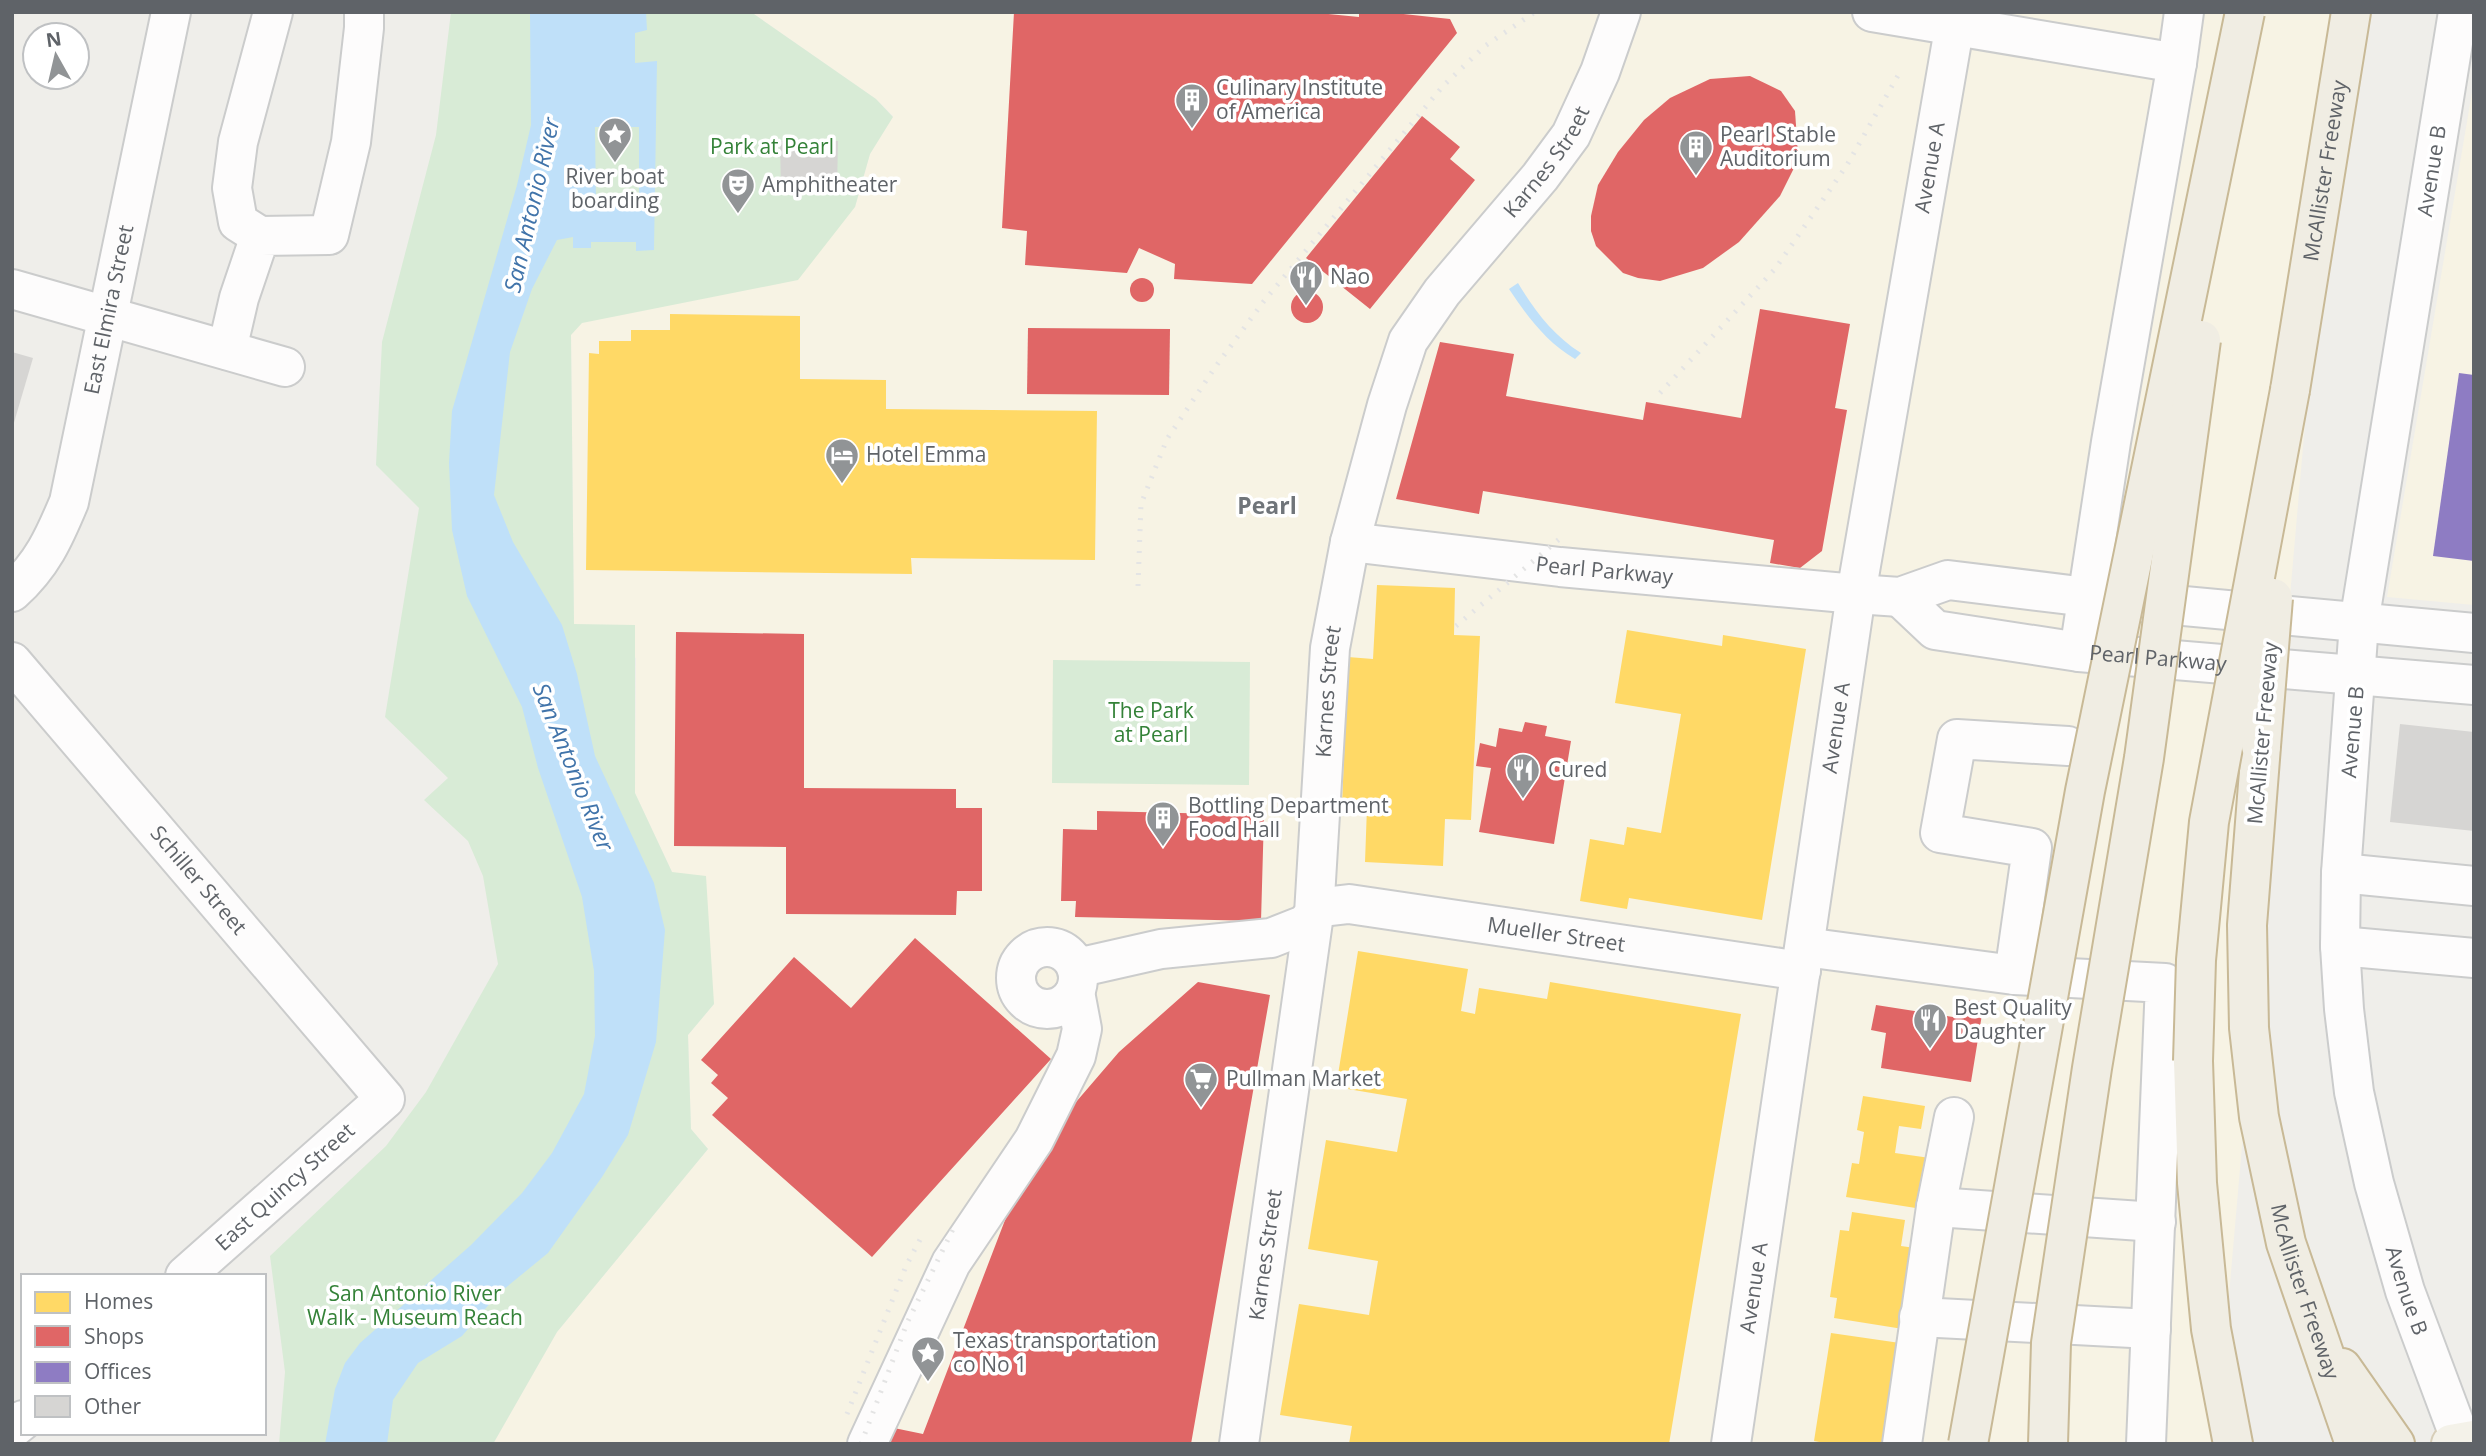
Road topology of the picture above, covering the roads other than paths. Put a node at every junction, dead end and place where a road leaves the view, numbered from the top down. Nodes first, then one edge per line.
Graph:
1 (171, 12) edge
2 (273, 12) edge
3 (364, 12) edge
4 (1621, 12) edge
5 (1872, 12) edge
6 (2183, 12) edge
7 (2245, 12) edge
8 (2351, 12) edge
9 (2458, 12) edge
10 (1956, 18) edge
11 (2177, 63) junction
12 (260, 236) junction
13 (12, 289) edge
14 (108, 316) junction
15 (227, 350) junction
16 (285, 367) dead end
17 (2290, 390) junction
18 (1350, 542) junction
19 (12, 592) edge
20 (1856, 594) junction
21 (1900, 597) junction
22 (2087, 597) junction
23 (2360, 623) junction
24 (2474, 633) edge
25 (2079, 652) junction
26 (12, 662) edge
27 (2357, 675) junction
28 (2474, 685) edge
29 (2068, 746) dead end
30 (2341, 873) junction
31 (2474, 886) edge
32 (1314, 914) junction
33 (2340, 946) junction
34 (2474, 958) edge
35 (1803, 959) junction
36 (2014, 975) junction
37 (385, 1099) joint
38 (1954, 1116) dead end
39 (1936, 1207) junction
40 (2156, 1222) junction
41 (187, 1274) edge
42 (1919, 1317) junction
43 (2314, 1328) junction
44 (2151, 1329) junction
45 (2462, 1442) edge
46 (867, 1444) edge
47 (1239, 1444) edge
48 (1731, 1444) edge
49 (1902, 1444) edge
50 (1968, 1444) edge
51 (2048, 1444) edge
52 (2146, 1444) edge
53 (2233, 1444) edge
54 (2355, 1444) edge
55 (2395, 1444) edge

1 - 14 street, East Elmira Street
2 - 12 street
3 - 12 street
4 - 18 street, Karnes Street
5 - 10 street
6 - 11 street
7 - 50 highway, bridge
7 - 51 highway, bridge
8 - 17 highway, McAllister Freeway
9 - 23 street, Avenue B
10 - 11 street
10 - 20 street, Avenue A
11 - 22 street
12 - 15 street
13 - 14 street
14 - 15 street
14 - 19 street, East Elmira Street
15 - 16 street
17 - 43 highway, McAllister Freeway, bridge
17 - 53 highway, bridge
18 - 20 street, Pearl Parkway
18 - 32 street, Karnes Street
20 - 21 street, Pearl Parkway
20 - 35 street, Avenue A
21 - 22 street, Pearl Parkway
21 - 25 street, Pearl Parkway
22 - 23 street, Pearl Parkway
22 - 25 street
23 - 24 street, Pearl Parkway
23 - 27 street, Avenue B
25 - 27 street, Pearl Parkway
26 - 37 street, Schiller Street
27 - 28 street, Pearl Parkway
27 - 30 street, Avenue B
29 - 36 street
30 - 31 street
30 - 33 street, Avenue B
32 - 35 street, Mueller Street
32 - 46 street, Mueller Street
32 - 47 street, Karnes Street
33 - 34 street
33 - 45 street, Avenue B
35 - 36 street, Mueller Street
35 - 48 street, Avenue A
36 - 40 street, Mueller Street
37 - 41 street, East Quincy Street
38 - 39 street
39 - 40 street
39 - 42 street
40 - 44 street
42 - 44 street
42 - 49 street
43 - 54 highway, McAllister Freeway
43 - 55 highway
44 - 52 street

